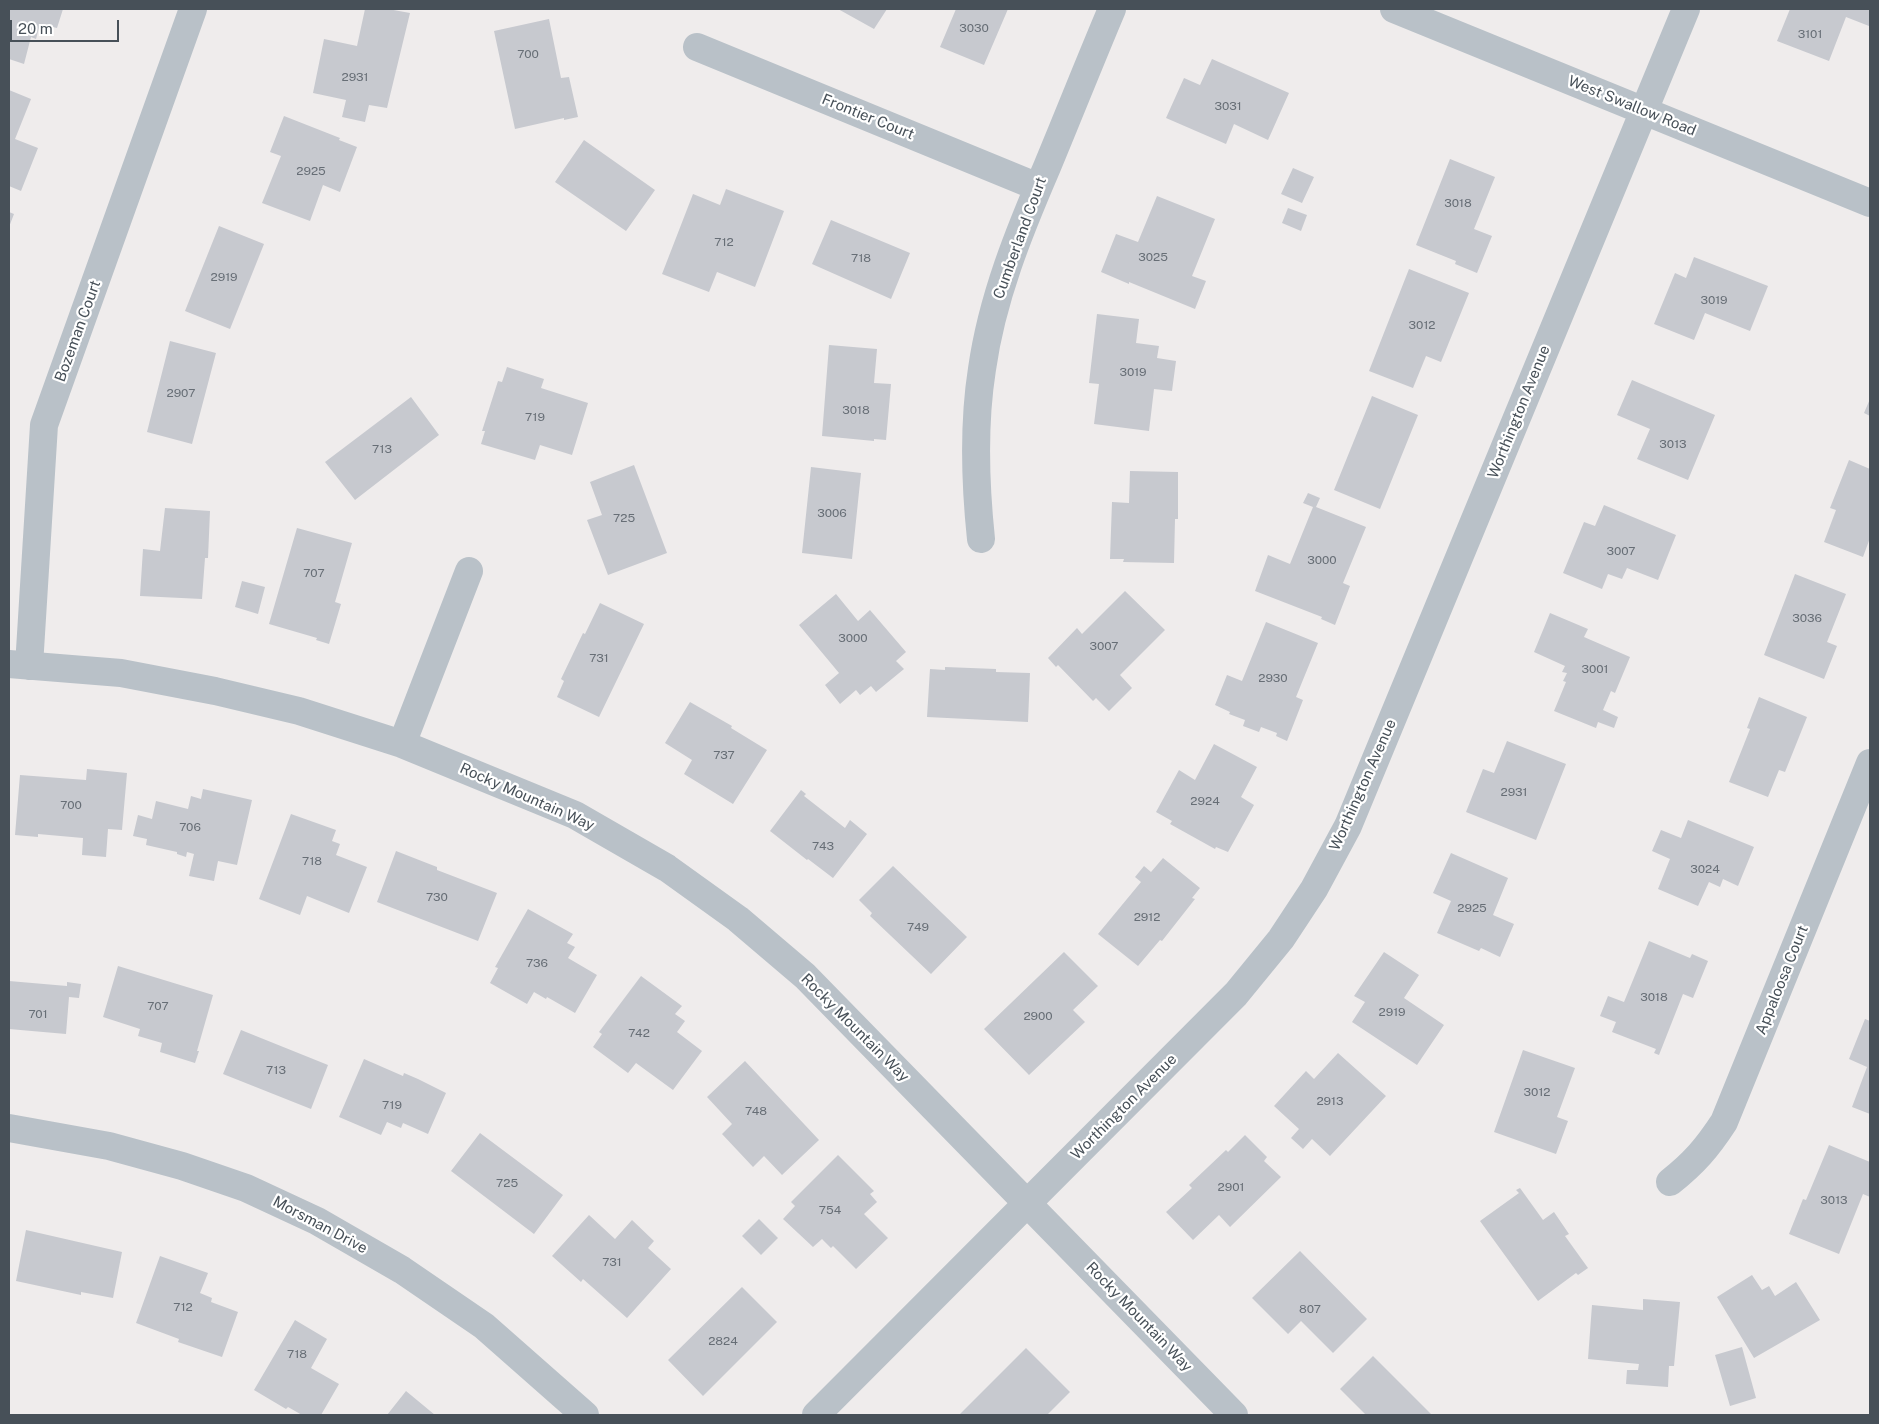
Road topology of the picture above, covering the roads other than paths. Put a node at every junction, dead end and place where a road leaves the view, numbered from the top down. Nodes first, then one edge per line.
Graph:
1 (192, 9) edge
2 (1112, 9) edge
3 (1394, 9) edge
4 (1686, 9) edge
5 (697, 47) dead end
6 (1644, 110) junction
7 (1038, 187) junction
8 (1870, 203) edge
9 (981, 539) dead end
10 (469, 571) dead end
11 (19, 665) edge
12 (402, 744) junction
13 (1870, 764) edge
14 (9, 1128) edge
15 (1670, 1182) dead end
16 (1028, 1204) junction
17 (585, 1415) edge
18 (816, 1415) edge
19 (1234, 1415) edge

1 - 11 street, Bozeman Court
2 - 7 street, Cumberland Court
3 - 6 street, West Swallow Road
4 - 6 street, Worthington Avenue
5 - 7 street, Frontier Court
6 - 8 street, West Swallow Road
6 - 16 street, Worthington Avenue
7 - 9 street, Cumberland Court
10 - 12 street
11 - 12 street, Rocky Mountain Way
12 - 16 street, Rocky Mountain Way
13 - 15 street, Appaloosa Court
14 - 17 street, Morsman Drive
16 - 18 street, Worthington Avenue
16 - 19 street, Rocky Mountain Way

